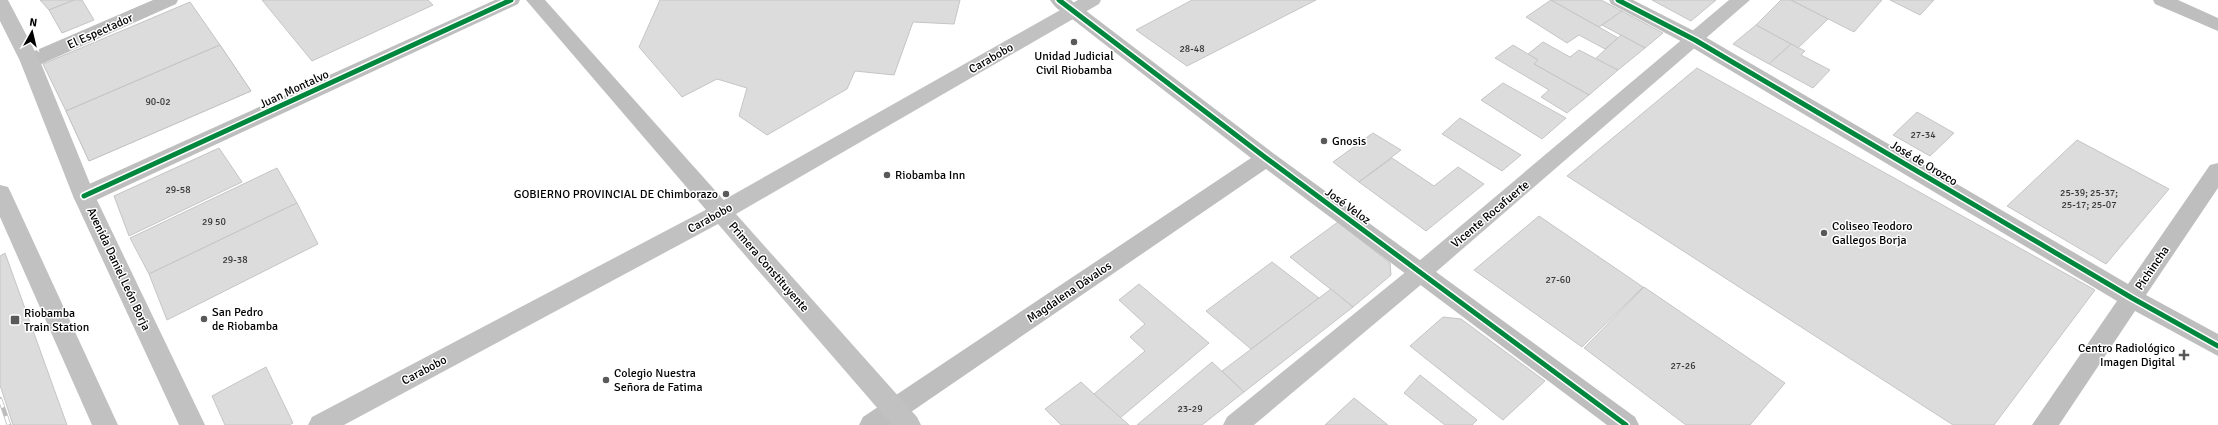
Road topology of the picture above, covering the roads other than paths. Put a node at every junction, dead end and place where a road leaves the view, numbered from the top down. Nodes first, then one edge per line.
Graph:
1 (169, 0) edge
2 (511, 0) edge
3 (535, 0) edge
4 (1092, 0) edge
5 (1618, 0) edge
6 (1741, 0) edge
7 (2162, 0) edge
8 (0, 2) edge
9 (1067, 5) edge
10 (2218, 25) edge
11 (1695, 40) junction
12 (30, 61) junction
13 (1266, 158) junction
14 (2218, 171) edge
15 (0, 193) edge
16 (84, 196) junction
17 (721, 212) junction
18 (1421, 272) junction
19 (2132, 298) junction
20 (2218, 346) edge
21 (901, 417) edge
22 (105, 425) edge
23 (192, 425) edge
24 (321, 425) edge
25 (872, 425) edge
26 (1236, 425) edge
27 (1626, 425) edge
28 (2045, 425) edge

1 - 12 street, El Espectador
2 - 16 street, Juan Montalvo
3 - 17 street, Primera Constituyente
4 - 9 main road, Carabobo
5 - 11 street, José de Orozco
6 - 11 main road, Vicente Rocafuerte
7 - 10 street
8 - 12 main road, Avenida Daniel León Borja
9 - 13 street, José Veloz
9 - 17 main road, Carabobo
11 - 18 main road, Vicente Rocafuerte
11 - 19 street, José de Orozco
12 - 16 main road, Avenida Daniel León Borja
13 - 18 street, José Veloz
13 - 21 street, Magdalena Dávalos
14 - 19 street, Pichincha
15 - 22 main road
16 - 23 main road, Avenida Daniel León Borja
17 - 21 main road, Primera Constituyente
17 - 24 main road, Carabobo
18 - 26 main road, Vicente Rocafuerte
18 - 27 street, José Veloz
19 - 20 street, José de Orozco
19 - 28 street, Pichincha
21 - 25 street, Magdalena Dávalos

